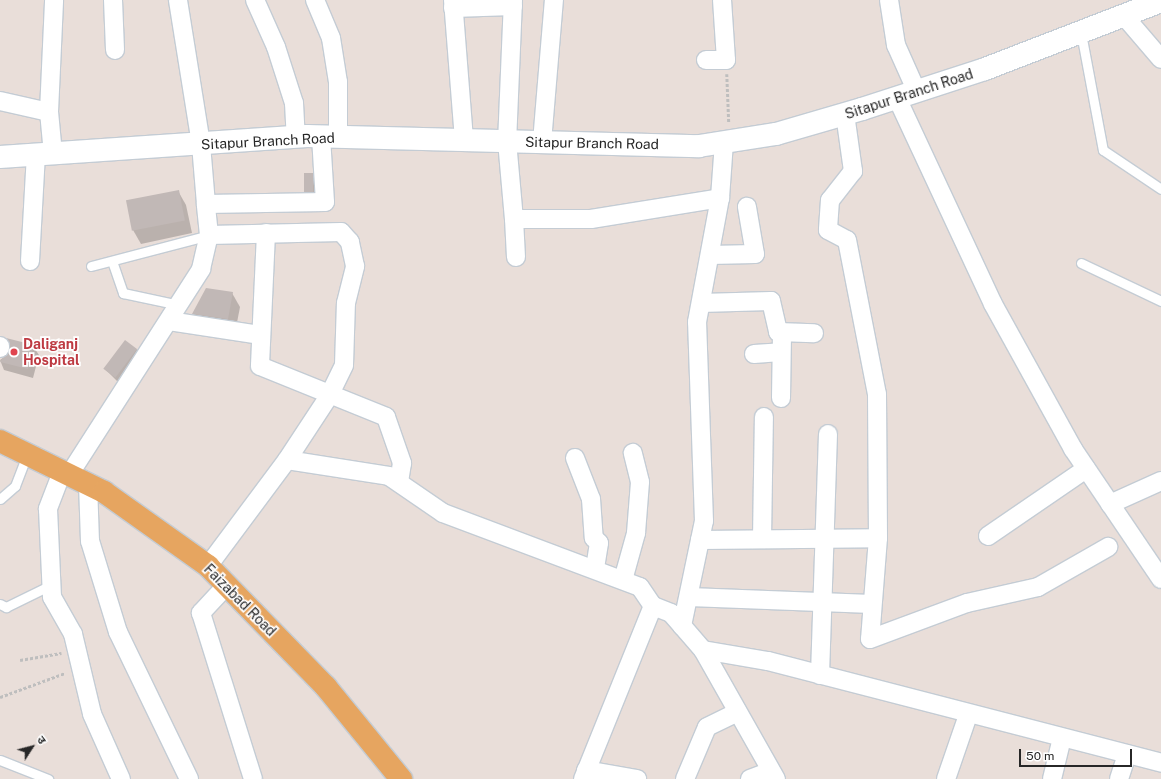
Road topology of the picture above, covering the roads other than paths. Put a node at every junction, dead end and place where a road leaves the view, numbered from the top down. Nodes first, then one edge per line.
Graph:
1 (54, 0) edge
2 (113, 0) edge
3 (178, 0) edge
4 (255, 0) edge
5 (316, 0) edge
6 (554, 0) edge
7 (722, 0) edge
8 (889, 0) edge
9 (1160, 1) edge
10 (513, 3) edge
11 (453, 4) edge
12 (1125, 17) junction
13 (1081, 33) junction
14 (115, 50) dead end
15 (1161, 59) edge
16 (706, 60) dead end
17 (907, 95) junction
18 (0, 101) edge
19 (49, 112) junction
20 (845, 114) junction
21 (296, 137) junction
22 (330, 137) junction
23 (464, 140) junction
24 (507, 141) junction
25 (727, 141) junction
26 (542, 142) junction
27 (201, 144) junction
28 (44, 154) junction
29 (0, 157) edge
30 (1161, 189) edge
31 (720, 198) junction
32 (206, 204) junction
33 (747, 207) dead end
34 (514, 219) junction
35 (266, 233) junction
36 (209, 235) junction
37 (710, 255) junction
38 (516, 257) dead end
39 (30, 261) dead end
40 (112, 261) junction
41 (1081, 263) dead end
42 (91, 266) dead end
43 (1161, 301) edge
44 (701, 303) junction
45 (179, 305) junction
46 (169, 321) junction
47 (782, 332) junction
48 (814, 333) dead end
49 (261, 335) junction
50 (781, 352) junction
51 (754, 354) dead end
52 (329, 396) junction
53 (781, 398) dead end
54 (764, 417) dead end
55 (828, 434) dead end
56 (0, 441) edge
57 (633, 453) dead end
58 (26, 454) junction
59 (575, 458) dead end
60 (287, 460) junction
61 (1086, 469) junction
62 (73, 477) junction
63 (398, 481) junction
64 (1161, 481) edge
65 (0, 499) edge
66 (1110, 504) junction
67 (988, 536) dead end
68 (826, 538) junction
69 (878, 538) junction
70 (762, 539) junction
71 (700, 540) junction
72 (1108, 547) dead end
73 (208, 566) junction
74 (595, 569) junction
75 (1161, 579) edge
76 (623, 580) junction
77 (52, 585) junction
78 (226, 586) junction
79 (688, 597) junction
80 (825, 602) junction
81 (0, 604) edge
82 (872, 604) junction
83 (653, 606) junction
84 (682, 626) junction
85 (703, 650) junction
86 (820, 675) junction
87 (738, 712) junction
88 (968, 715) junction
89 (1062, 738) junction
90 (1127, 754) junction
91 (0, 760) edge
92 (1161, 764) edge
93 (585, 775) edge
94 (774, 775) edge
95 (48, 779) edge
96 (121, 779) edge
97 (189, 779) edge
98 (253, 779) edge
99 (402, 779) edge
100 (636, 779) edge
101 (685, 779) edge
102 (750, 779) edge
103 (946, 779) edge
104 (1052, 779) edge
105 (1119, 779) edge

1 - 19 street
2 - 14 street
3 - 27 street
4 - 21 street
5 - 22 street
6 - 26 street
7 - 16 street
8 - 17 street
9 - 12 street, Sitapur Branch Road
10 - 11 street
10 - 24 street
11 - 23 street
12 - 13 street, Sitapur Branch Road
12 - 15 street
13 - 17 street, Sitapur Branch Road
13 - 30 lane
17 - 20 street, Sitapur Branch Road
17 - 61 street
18 - 19 street
19 - 28 street
20 - 25 street, Sitapur Branch Road
20 - 69 street
21 - 22 street, Sitapur Branch Road
21 - 27 street, Sitapur Branch Road
22 - 23 street, Sitapur Branch Road
22 - 32 street
23 - 24 street, Sitapur Branch Road
24 - 26 street, Sitapur Branch Road
24 - 34 street
25 - 26 street, Sitapur Branch Road
25 - 31 street
27 - 28 street, Sitapur Branch Road
27 - 32 street
28 - 29 street, Sitapur Branch Road
28 - 39 street
31 - 34 street
31 - 37 street
32 - 36 street
33 - 37 street
34 - 38 street
35 - 36 street
35 - 49 street
35 - 52 street
36 - 40 lane
36 - 45 street
37 - 44 street
40 - 42 lane
40 - 45 lane
41 - 43 lane
44 - 47 street
44 - 71 street
45 - 46 street
46 - 49 street
46 - 62 street
47 - 48 street
47 - 50 street
49 - 52 street
50 - 51 street
50 - 53 street
52 - 60 street
52 - 63 street
54 - 70 street
55 - 68 street
56 - 58 main road, Faizabad Road
57 - 76 street
58 - 62 main road, Faizabad Road
58 - 65 lane
59 - 74 street
60 - 63 street
60 - 73 street
61 - 66 street
61 - 67 street
62 - 73 main road, Faizabad Road
62 - 77 street
62 - 97 street
63 - 74 street
64 - 66 street
66 - 75 street
68 - 69 street
68 - 70 street
68 - 80 street
69 - 82 street
70 - 71 street
71 - 79 street
72 - 82 street
73 - 78 main road, Faizabad Road
74 - 76 street
76 - 83 street
77 - 81 lane
77 - 96 street
78 - 98 street
78 - 99 main road, Faizabad Road
79 - 80 street
79 - 84 street
80 - 82 street
80 - 86 street
83 - 84 street
83 - 93 street
84 - 85 street
85 - 86 street
85 - 87 street
86 - 88 street
87 - 94 street
87 - 101 street
88 - 89 street
88 - 103 street
89 - 90 street
89 - 104 street
90 - 92 street
90 - 105 street
91 - 95 lane
93 - 100 street
94 - 102 street

